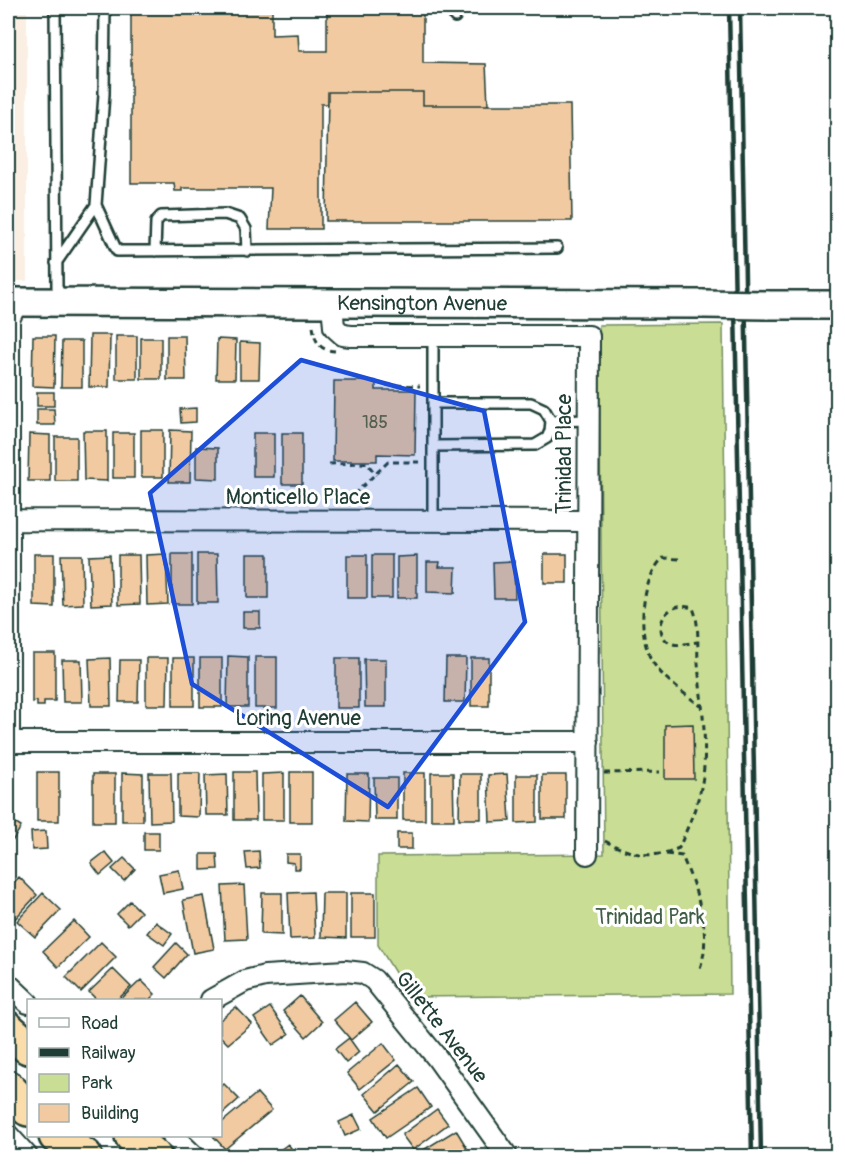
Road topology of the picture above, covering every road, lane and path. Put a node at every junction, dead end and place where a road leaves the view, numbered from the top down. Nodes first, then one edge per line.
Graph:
1 (55, 8) edge
2 (105, 8) edge
3 (96, 205) junction
4 (557, 248) dead end
5 (155, 251) junction
6 (247, 251) junction
7 (56, 263) junction
8 (12, 302) edge
9 (64, 303) junction
10 (332, 303) junction
11 (837, 305) edge
12 (433, 336) junction
13 (386, 385) dead end
14 (424, 386) dead end
15 (433, 403) junction
16 (588, 420) junction
17 (551, 421) junction
18 (433, 446) junction
19 (423, 462) dead end
20 (329, 464) dead end
21 (376, 475) junction
22 (344, 503) dead end
23 (8, 520) edge
24 (433, 521) junction
25 (588, 521) junction
26 (679, 559) dead end
27 (697, 642) junction
28 (701, 706) junction
29 (8, 742) edge
30 (588, 742) junction
31 (660, 772) dead end
32 (599, 773) dead end
33 (593, 846) joint
34 (679, 848) junction
35 (664, 854) junction
36 (682, 856) junction
37 (700, 969) dead end
38 (8, 984) edge
39 (213, 999) edge
40 (27, 1002) edge
41 (8, 1029) edge
42 (27, 1046) edge
43 (8, 1088) edge
44 (27, 1108) edge
45 (8, 1135) edge
46 (56, 1137) edge
47 (56, 1137) edge
48 (114, 1137) edge
49 (133, 1137) edge
50 (173, 1137) edge
51 (27, 1156) edge
52 (67, 1156) edge
53 (85, 1156) edge
54 (131, 1156) edge
55 (154, 1156) edge
56 (194, 1156) edge
57 (507, 1156) edge

1 - 7 lane
2 - 3 lane
3 - 5 lane
3 - 7 lane
4 - 6 lane
5 - 6 lane
5 - 6 lane
7 - 9 lane
8 - 9 street, Kensington Avenue
8 - 23 street
9 - 10 street, Kensington Avenue
10 - 11 street, Kensington Avenue, bridge
10 - 12 street, Trinidad Place
12 - 15 lane
12 - 16 street, Trinidad Place
13 - 14 path
15 - 17 lane
15 - 18 lane
16 - 17 lane
16 - 25 street, Trinidad Place
17 - 18 lane
18 - 24 lane
19 - 21 path
20 - 21 path
21 - 22 path
23 - 24 street, Monticello Place
23 - 29 street
24 - 25 street, Monticello Place
25 - 30 street, Trinidad Place
26 - 28 path
27 - 27 path
27 - 28 path
28 - 34 path
29 - 30 street, Loring Avenue
30 - 33 street, Trinidad Place
31 - 32 path
33 - 35 path
34 - 35 path
34 - 36 path
35 - 36 path
36 - 37 path
38 - 40 street
39 - 57 street, Gillette Avenue
41 - 42 highway
43 - 44 highway
45 - 51 street
46 - 52 highway
47 - 53 highway
48 - 54 highway
49 - 55 highway
50 - 56 street

